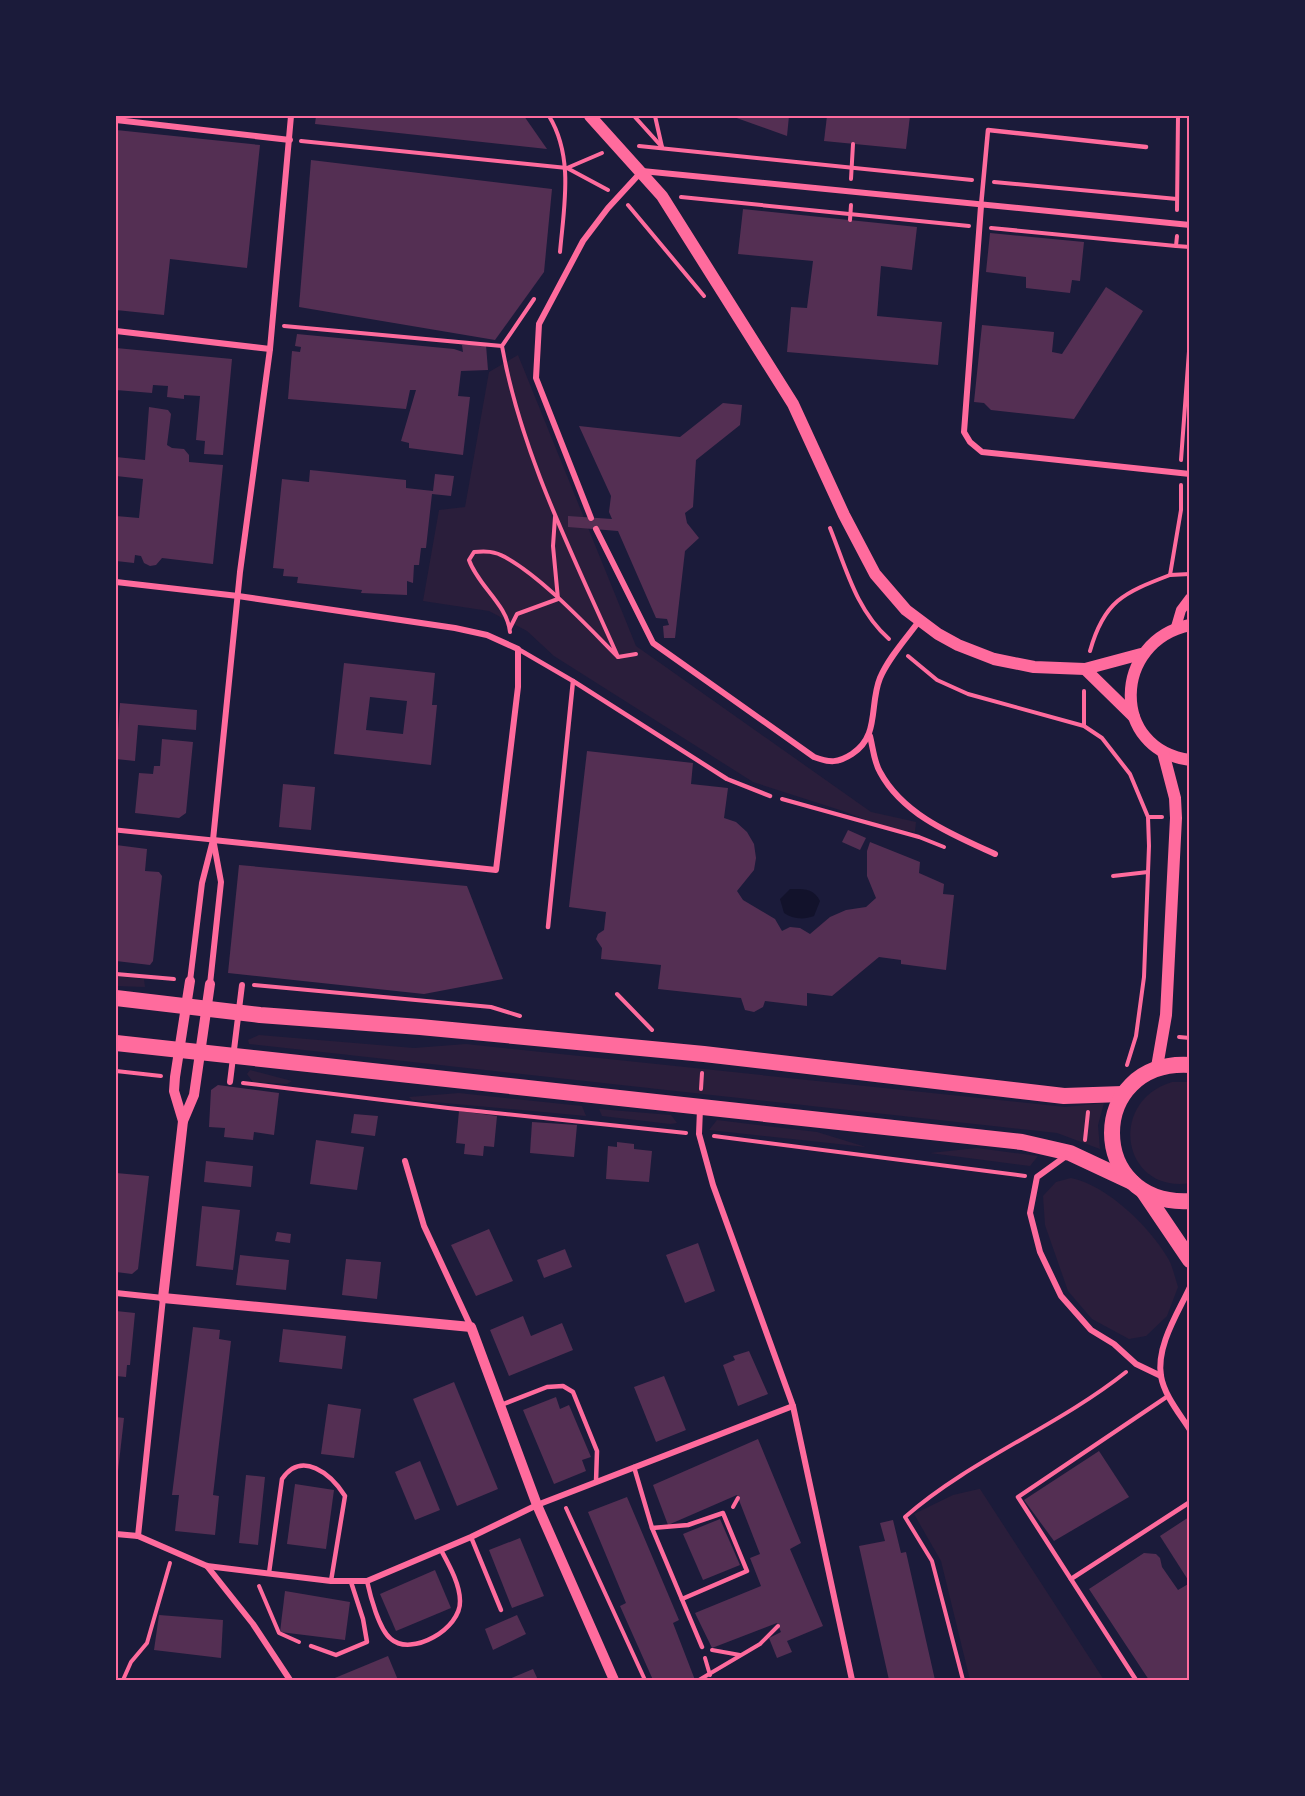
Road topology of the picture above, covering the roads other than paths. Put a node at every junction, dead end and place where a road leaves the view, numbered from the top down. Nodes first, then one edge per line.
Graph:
1 (291, 116) edge
2 (590, 116) edge
3 (116, 120) edge
4 (290, 140) junction
5 (1146, 147) dead end
6 (642, 171) junction
7 (981, 206) junction
8 (1190, 225) edge
9 (116, 331) edge
10 (270, 349) junction
11 (1190, 474) edge
12 (591, 518) dead end
13 (596, 530) dead end
14 (116, 582) edge
15 (238, 596) junction
16 (1190, 598) edge
17 (920, 621) junction
18 (1190, 625) edge
19 (1176, 627) junction
20 (518, 649) junction
21 (1141, 654) junction
22 (1086, 669) junction
23 (573, 681) junction
24 (1134, 718) junction
25 (870, 736) junction
26 (1163, 752) junction
27 (1190, 760) edge
28 (770, 795) road end
29 (116, 830) edge
30 (213, 840) junction
31 (995, 854) dead end
32 (548, 927) dead end
33 (190, 981) joint
34 (210, 984) joint
35 (242, 985) road end
36 (116, 998) edge
37 (187, 1006) junction
38 (208, 1009) junction
39 (238, 1012) junction
40 (116, 1043) edge
41 (180, 1050) junction
42 (201, 1054) junction
43 (233, 1056) junction
44 (1190, 1065) edge
45 (1157, 1068) junction
46 (230, 1082) road end
47 (1123, 1094) junction
48 (700, 1105) junction
49 (183, 1121) junction
50 (1077, 1156) junction
51 (405, 1161) dead end
52 (1138, 1187) junction
53 (1190, 1201) edge
54 (1190, 1260) edge
55 (1190, 1287) edge
56 (116, 1293) edge
57 (163, 1298) junction
58 (471, 1327) junction
59 (1161, 1376) junction
60 (1168, 1396) junction
61 (501, 1405) junction
62 (793, 1406) junction
63 (1190, 1430) edge
64 (634, 1467) junction
65 (596, 1482) junction
66 (1190, 1502) edge
67 (537, 1505) junction
68 (652, 1528) junction
69 (116, 1534) edge
70 (138, 1536) junction
71 (471, 1537) junction
72 (441, 1550) junction
73 (207, 1566) junction
74 (269, 1573) junction
75 (1071, 1579) junction
76 (331, 1581) junction
77 (367, 1581) junction
78 (351, 1582) junction
79 (682, 1599) junction
80 (501, 1610) dead end
81 (311, 1646) road end
82 (702, 1647) road end
83 (290, 1680) edge
84 (614, 1680) edge
85 (852, 1680) edge
86 (1136, 1680) edge

1 - 4 street
2 - 6 main road
3 - 4 street
4 - 10 street
5 - 7 lane
6 - 7 street
6 - 12 street
6 - 17 main road
7 - 8 street
7 - 11 street
9 - 10 street
10 - 15 street
13 - 25 street
14 - 15 street
15 - 20 street
15 - 30 street
16 - 19 street
17 - 22 main road
17 - 25 street
18 - 19 main road
19 - 21 main road
20 - 23 lane
20 - 30 street
21 - 22 main road
21 - 24 main road
22 - 24 main road
23 - 28 lane
23 - 32 lane
24 - 26 main road
25 - 31 street
26 - 27 main road
26 - 45 main road
29 - 30 street
30 - 33 street
30 - 34 street
33 - 37 street
34 - 38 street
35 - 39 street
36 - 37 highway
37 - 38 highway
37 - 41 street
38 - 39 highway
38 - 42 street
39 - 43 street
39 - 47 highway
40 - 41 highway
41 - 42 highway
41 - 49 street
42 - 43 highway
42 - 49 street
43 - 46 street
43 - 48 highway
44 - 45 highway
45 - 47 highway
47 - 52 highway
48 - 50 highway
48 - 62 street
49 - 57 street
50 - 52 highway
50 - 59 street
51 - 58 street
52 - 53 highway
52 - 54 highway
55 - 59 street
56 - 57 street
57 - 58 street
57 - 70 street
58 - 61 street
59 - 60 street
60 - 63 street
60 - 75 lane
61 - 65 lane
61 - 67 street
62 - 64 street
62 - 85 street
64 - 65 street
64 - 68 lane
65 - 67 street
66 - 75 lane
67 - 71 street
67 - 84 street
68 - 79 lane
68 - 79 lane
69 - 70 street
70 - 73 street
71 - 72 street
71 - 80 lane
72 - 77 street
72 - 77 lane
73 - 74 street
73 - 83 street
74 - 76 street
74 - 76 lane
75 - 86 lane
76 - 78 street
77 - 78 street
78 - 81 lane
79 - 82 lane

